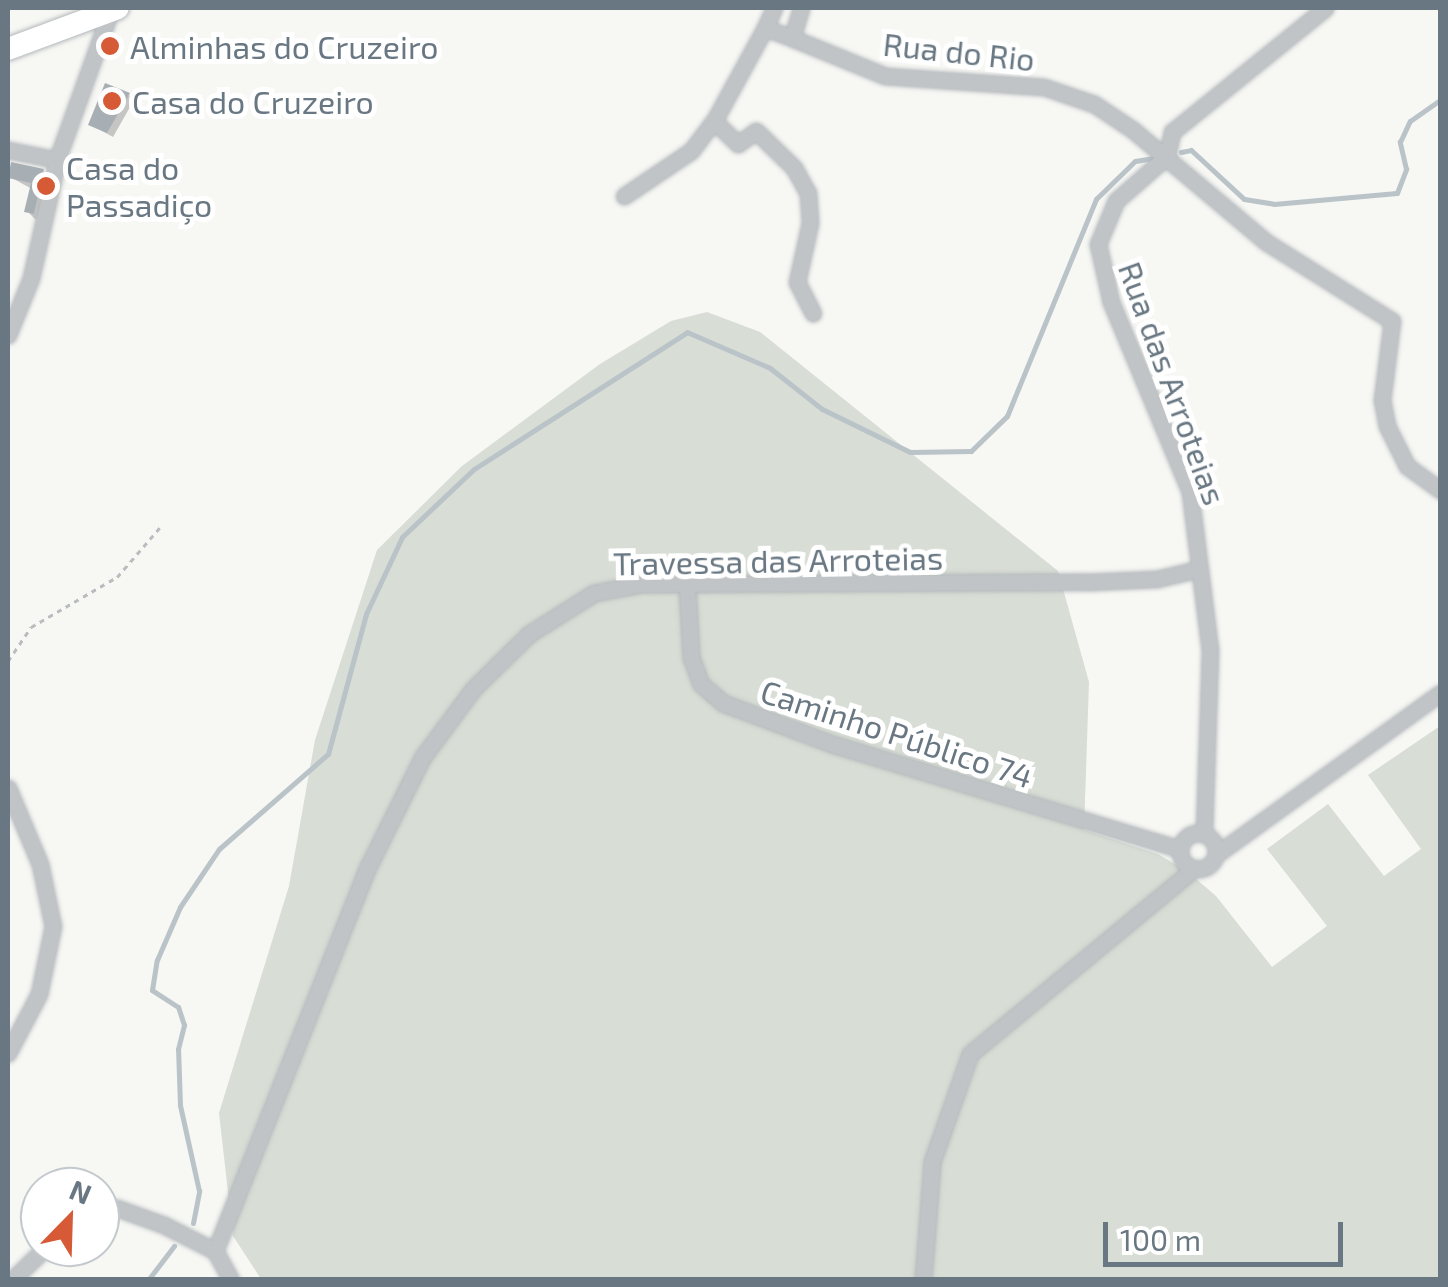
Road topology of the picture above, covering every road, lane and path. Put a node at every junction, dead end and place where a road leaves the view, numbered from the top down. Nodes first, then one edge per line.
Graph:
1 (774, 8) edge
2 (800, 8) edge
3 (1325, 8) edge
4 (114, 9) edge
5 (765, 28) junction
6 (94, 29) junction
7 (792, 38) junction
8 (8, 49) edge
9 (714, 121) junction
10 (8, 150) edge
11 (1167, 156) junction
12 (58, 160) junction
13 (624, 196) dead end
14 (813, 313) dead end
15 (8, 335) edge
16 (1440, 490) edge
17 (161, 526) dead end
18 (1199, 569) junction
19 (687, 586) junction
20 (8, 661) edge
21 (1440, 693) edge
22 (8, 788) edge
23 (1204, 833) junction
24 (1180, 849) junction
25 (1216, 854) junction
26 (1194, 869) junction
27 (8, 1053) edge
28 (120, 1209) edge
29 (215, 1251) junction
30 (231, 1280) edge
31 (924, 1280) edge

1 - 5 street
2 - 7 street
3 - 11 street, Rua das Arroteias
4 - 6 main road
5 - 7 street, Rua do Rio
5 - 9 street
6 - 8 main road
6 - 12 street
7 - 11 street, Rua do Rio
9 - 13 street
9 - 14 street
10 - 12 street
11 - 16 street, Rua do Rio
11 - 18 street, Rua das Arroteias
12 - 15 street
17 - 20 path
18 - 19 street, Travessa das Arroteias
18 - 23 street, Rua das Arroteias
19 - 24 street, Caminho Público 74
19 - 29 street, Travessa das Arroteias
21 - 25 street
22 - 27 street
23 - 24 street
23 - 25 street
24 - 26 street
25 - 26 street
26 - 31 street
28 - 29 street
29 - 30 street

